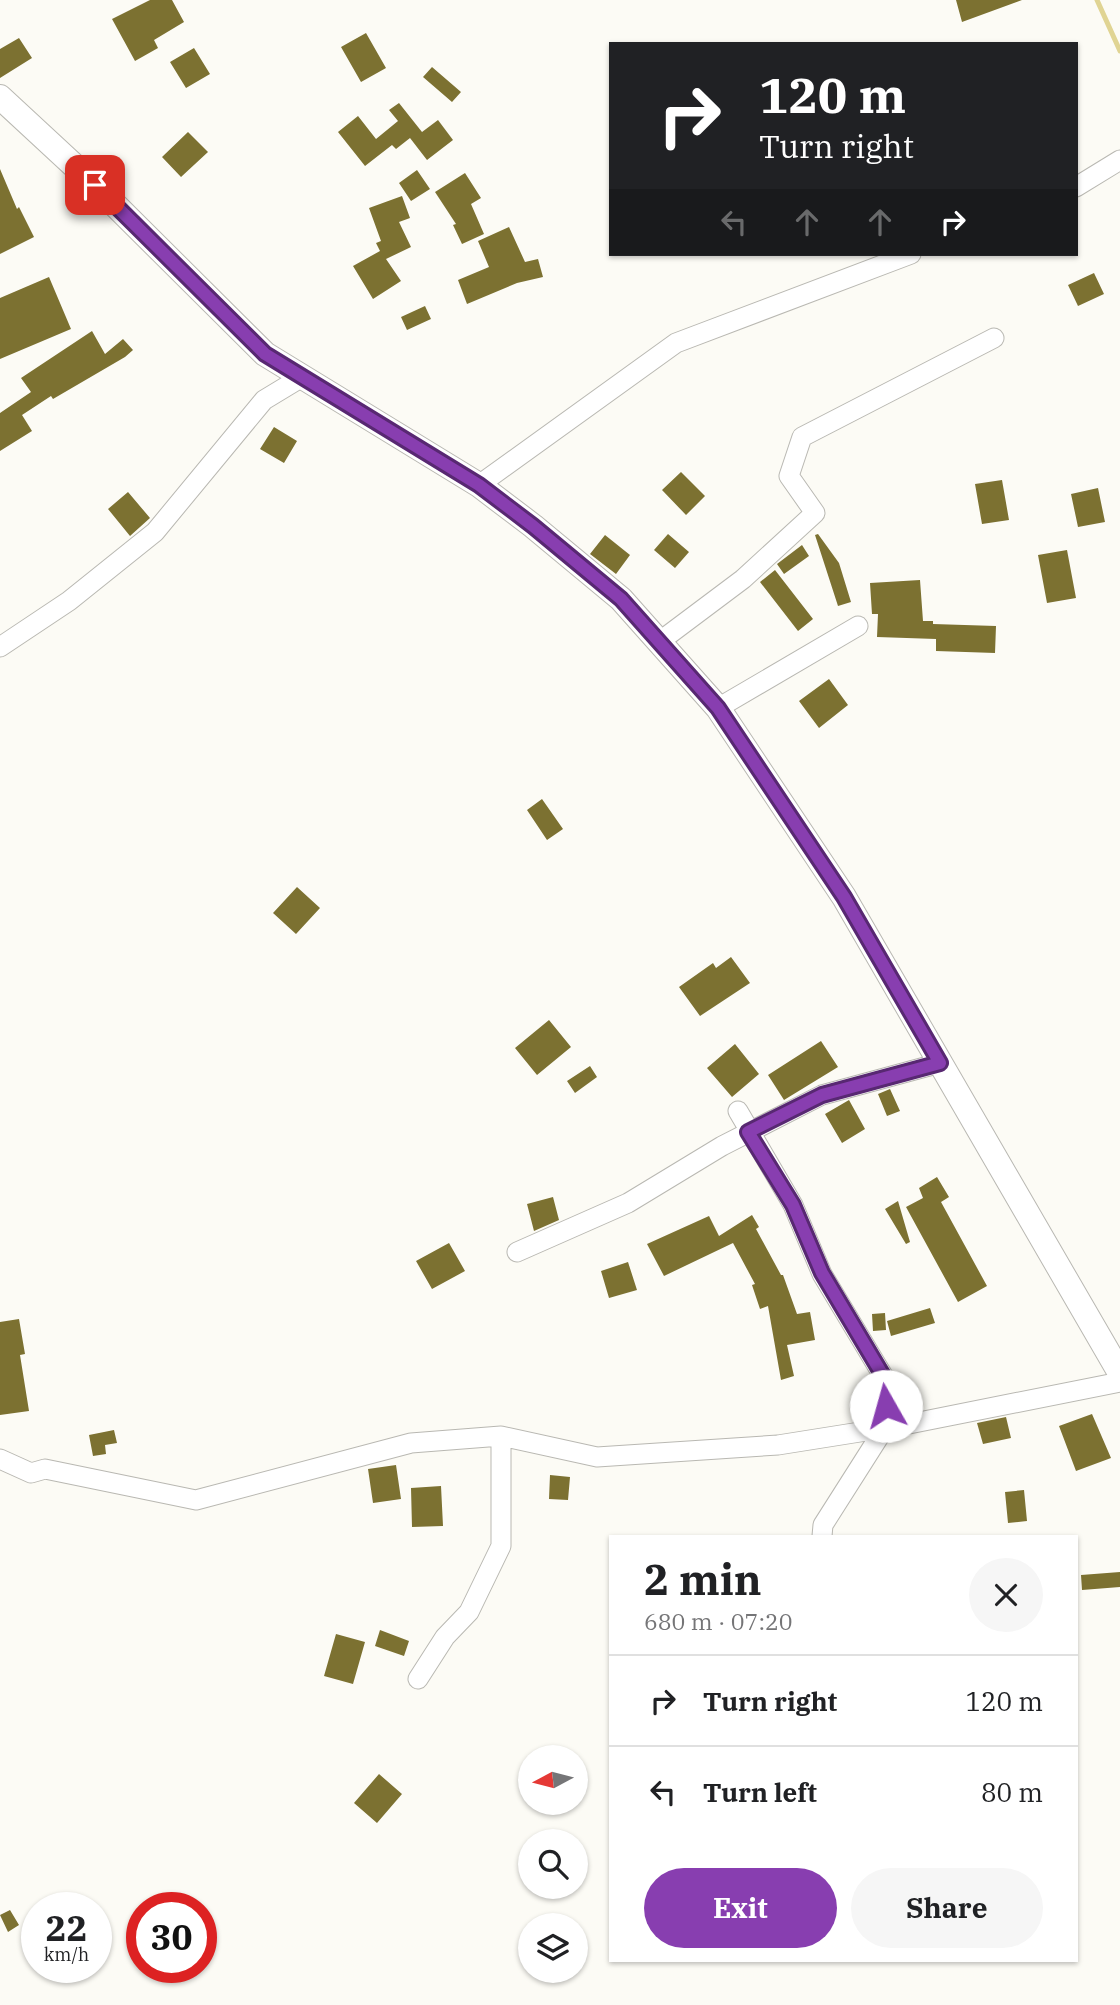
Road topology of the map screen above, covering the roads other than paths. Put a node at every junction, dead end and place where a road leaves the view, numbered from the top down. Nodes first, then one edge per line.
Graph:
1 (3, 106) edge
2 (1120, 160) edge
3 (1078, 186) edge
4 (906, 256) edge
5 (994, 338) dead end
6 (302, 376) junction
7 (479, 485) junction
8 (858, 626) dead end
9 (659, 642) junction
10 (0, 647) edge
11 (718, 708) junction
12 (940, 1063) junction
13 (738, 1111) dead end
14 (748, 1132) junction
15 (517, 1252) dead end
16 (1120, 1373) edge
17 (1120, 1382) edge
18 (884, 1429) junction
19 (501, 1436) junction
20 (0, 1459) edge
21 (822, 1535) edge
22 (418, 1679) dead end

1 - 6 main road
2 - 3 street
4 - 7 street
5 - 9 street
6 - 7 main road
6 - 10 street
7 - 9 main road
8 - 11 street
9 - 11 main road
11 - 12 main road
12 - 14 street
12 - 16 main road
13 - 14 street
14 - 15 street
14 - 18 street
17 - 18 street
18 - 19 street
18 - 21 street
19 - 20 street
19 - 22 street

